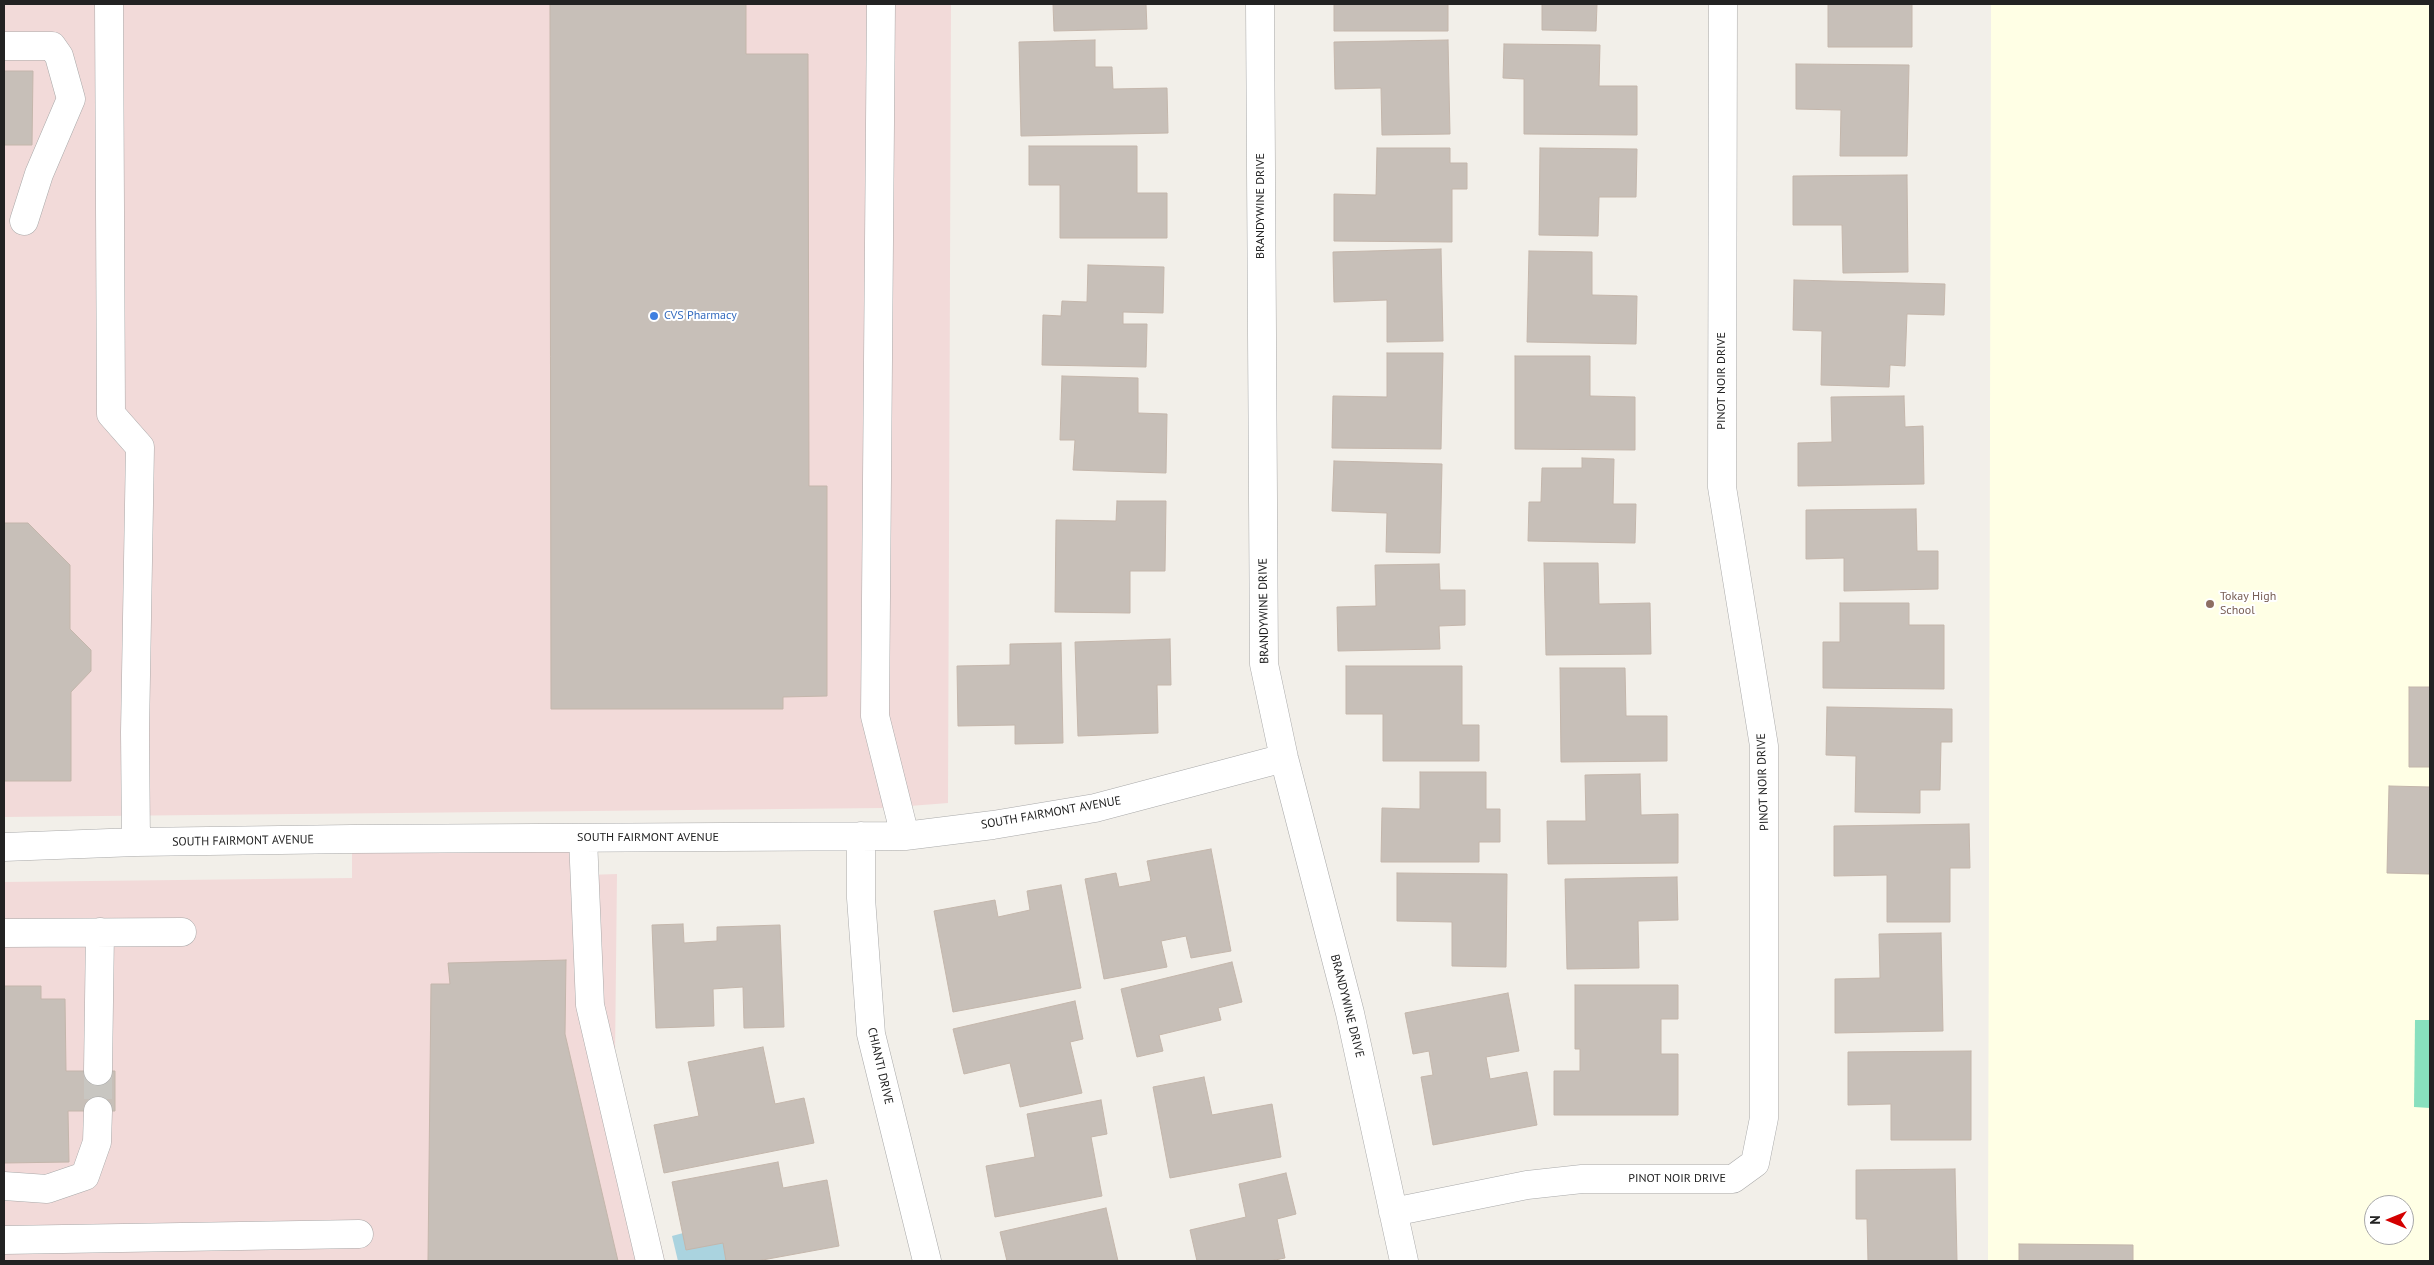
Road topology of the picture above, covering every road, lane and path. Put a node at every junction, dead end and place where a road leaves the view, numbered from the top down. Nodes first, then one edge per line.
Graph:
1 (109, 4) edge
2 (881, 4) edge
3 (1260, 4) edge
4 (1723, 4) edge
5 (4, 46) edge
6 (24, 221) dead end
7 (1284, 758) junction
8 (861, 836) junction
9 (905, 836) junction
10 (584, 838) junction
11 (136, 842) junction
12 (4, 847) edge
13 (100, 932) junction
14 (182, 932) dead end
15 (4, 933) edge
16 (98, 1071) tunnel mouth
17 (98, 1111) tunnel mouth
18 (4, 1187) edge
19 (1393, 1212) junction
20 (359, 1234) dead end
21 (4, 1240) edge
22 (650, 1261) edge
23 (926, 1261) edge
24 (1404, 1261) edge

1 - 11 street
2 - 9 street
3 - 7 street, BRANDYWINE DRIVE
4 - 19 street, PINOT NOIR DRIVE
5 - 6 street
7 - 9 street, SOUTH FAIRMONT AVENUE
7 - 19 street, BRANDYWINE DRIVE
8 - 9 street, SOUTH FAIRMONT AVENUE
8 - 10 street, SOUTH FAIRMONT AVENUE
8 - 23 street, CHIANTI DRIVE
10 - 11 street, SOUTH FAIRMONT AVENUE
10 - 22 street
11 - 12 street, SOUTH FAIRMONT AVENUE
13 - 14 street
13 - 15 street
13 - 16 street
17 - 18 street
19 - 24 street, BRANDYWINE DRIVE
20 - 21 street

